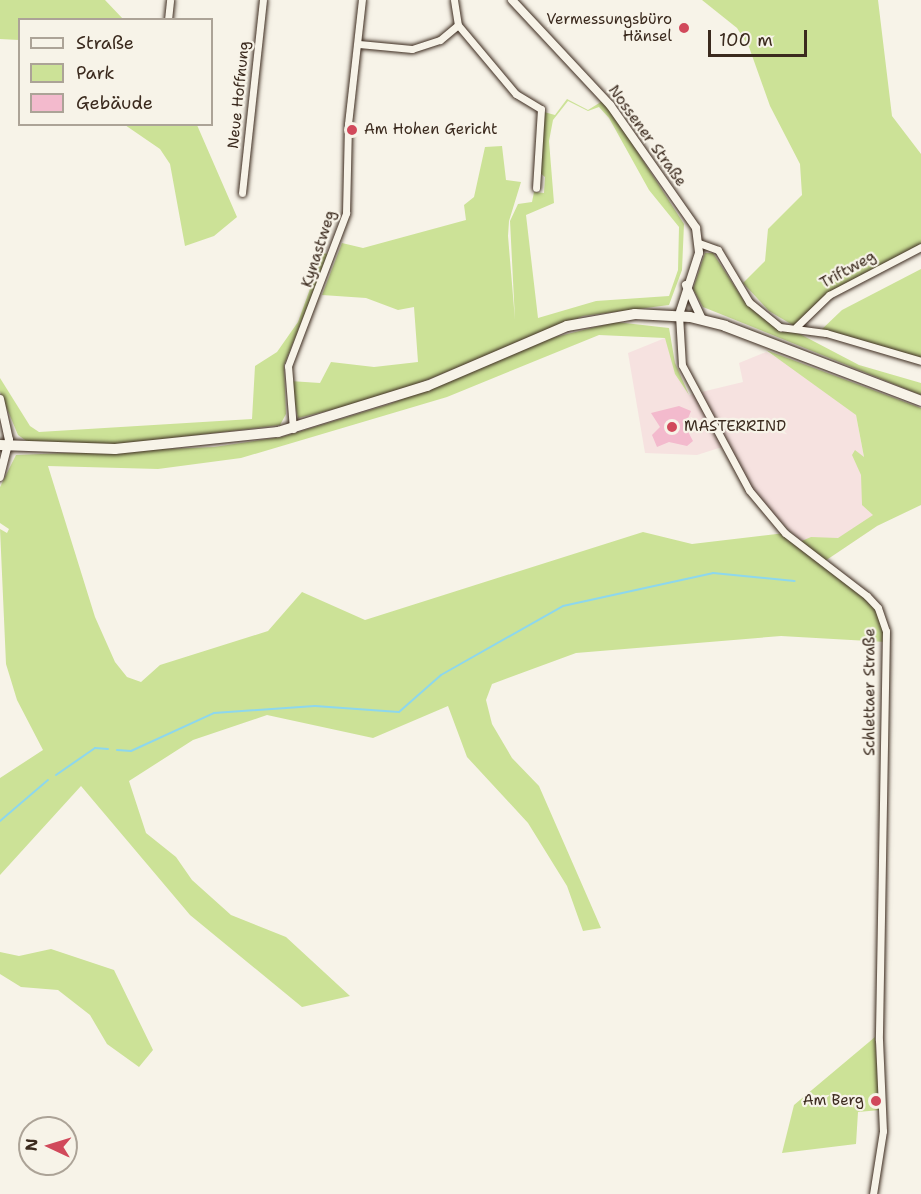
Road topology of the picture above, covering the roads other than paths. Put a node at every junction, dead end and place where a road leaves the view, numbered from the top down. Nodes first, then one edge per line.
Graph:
1 (170, 0) edge
2 (263, 0) edge
3 (362, 0) edge
4 (454, 0) edge
5 (512, 0) edge
6 (168, 18) edge
7 (458, 25) junction
8 (359, 44) junction
9 (536, 188) dead end
10 (242, 193) dead end
11 (699, 243) junction
12 (921, 247) edge
13 (686, 284) junction
14 (679, 315) junction
15 (702, 320) junction
16 (796, 327) junction
17 (921, 361) edge
18 (0, 399) edge
19 (921, 401) edge
20 (293, 429) junction
21 (4, 446) edge
22 (1, 471) edge
23 (873, 1194) edge

1 - 6 street
2 - 10 street, Neue Hoffnung
3 - 8 street, Kynastweg
4 - 7 street
5 - 11 street, Nossener Straße
7 - 8 street
7 - 9 street
8 - 20 street, Kynastweg
11 - 13 street
11 - 16 street
12 - 16 street, Triftweg
13 - 14 street
13 - 15 street
14 - 15 main road
14 - 20 main road
14 - 23 street, Schlettaer Straße
15 - 19 main road
16 - 17 street
18 - 21 street
20 - 21 main road
21 - 22 street

